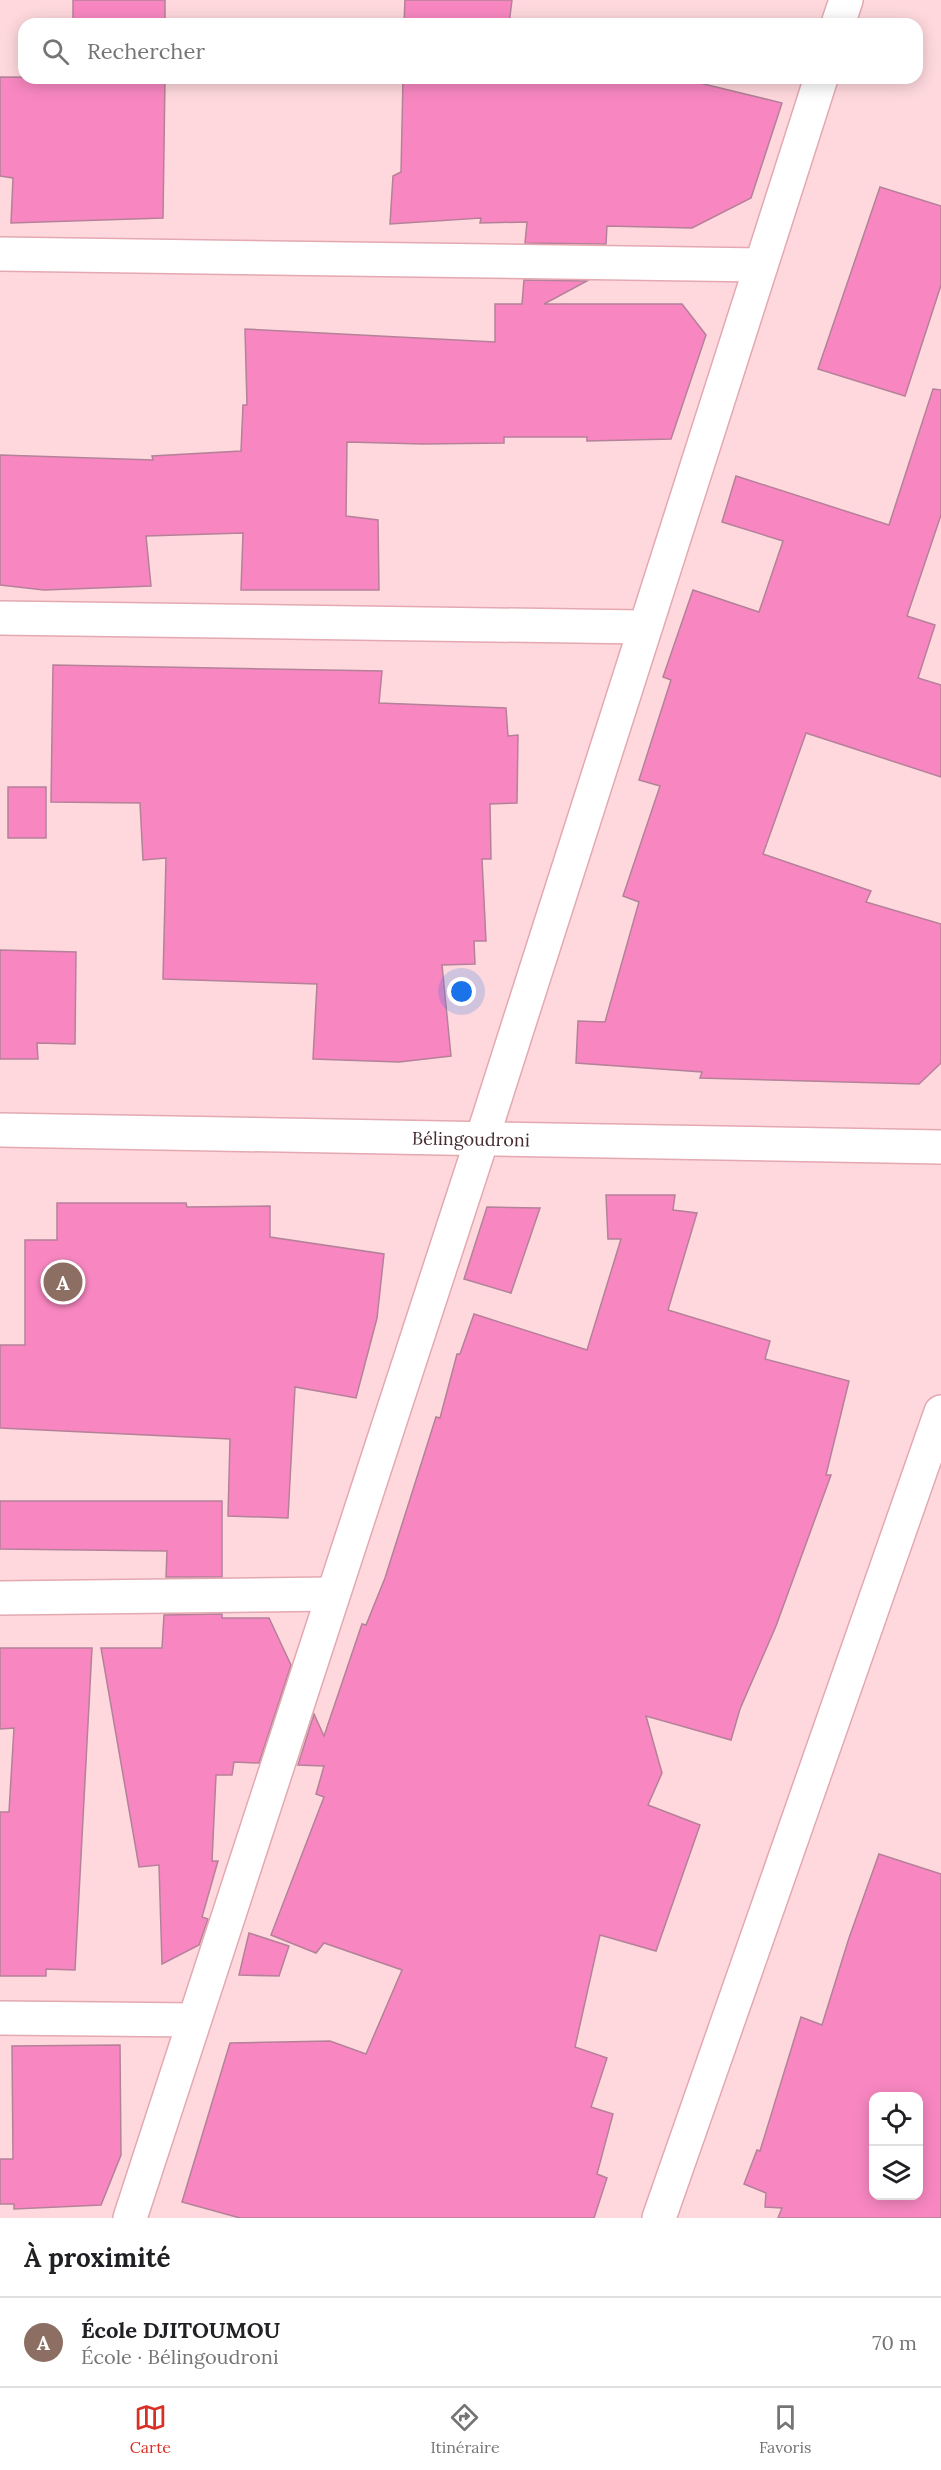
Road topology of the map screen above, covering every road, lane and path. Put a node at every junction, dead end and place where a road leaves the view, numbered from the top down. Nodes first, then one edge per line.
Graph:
1 (846, 0) edge
2 (840, 18) edge
3 (819, 84) edge
4 (0, 254) edge
5 (760, 265) junction
6 (0, 618) edge
7 (643, 627) junction
8 (0, 1130) edge
9 (482, 1138) junction
10 (941, 1147) edge
11 (941, 1412) edge
12 (935, 1446) edge
13 (332, 1594) junction
14 (0, 1598) edge
15 (0, 2018) edge
16 (194, 2020) junction
17 (130, 2218) edge
18 (659, 2218) edge

1 - 2 street
3 - 5 street
4 - 5 street
5 - 7 street
6 - 7 street
7 - 9 street
8 - 9 street, Bélingoudroni
9 - 10 street, Bélingoudroni
9 - 13 street
11 - 12 street
12 - 18 street
13 - 14 street
13 - 16 street
15 - 16 street
16 - 17 street

